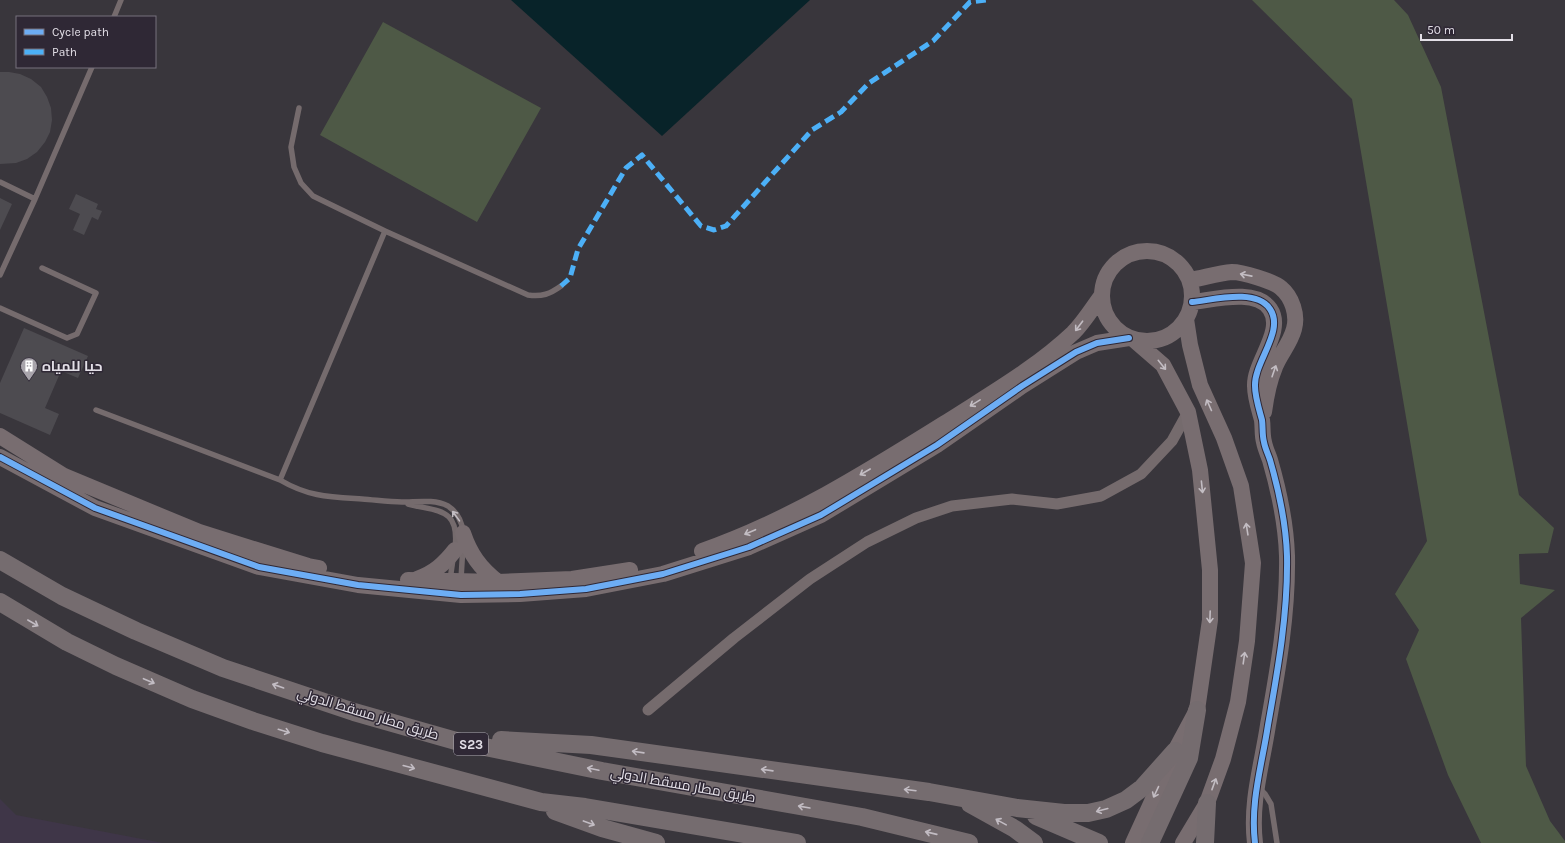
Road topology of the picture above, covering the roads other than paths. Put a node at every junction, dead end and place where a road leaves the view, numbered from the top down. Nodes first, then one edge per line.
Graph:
1 (121, 0) edge
2 (114, 16) edge
3 (92, 68) edge
4 (299, 108) dead end
5 (0, 182) edge
6 (35, 199) junction
7 (385, 232) junction
8 (42, 268) dead end
9 (0, 275) edge
10 (1190, 280) junction
11 (561, 286) dead end
12 (1102, 294) junction
13 (1192, 302) junction
14 (0, 308) edge
15 (1186, 319) junction
16 (1131, 338) junction
17 (96, 410) dead end
18 (1188, 412) junction
19 (1262, 423) junction
20 (0, 436) edge
21 (0, 457) edge
22 (280, 480) junction
23 (402, 502) junction
24 (464, 533) junction
25 (455, 550) junction
26 (0, 560) edge
27 (413, 581) junction
28 (498, 582) junction
29 (455, 588) junction
30 (0, 602) edge
31 (648, 710) dead end
32 (1197, 710) junction
33 (456, 740) junction
34 (1175, 751) junction
35 (1256, 785) junction
36 (958, 797) junction
37 (541, 802) junction
38 (1207, 803) junction
39 (1017, 808) junction
40 (1073, 836) edge
41 (656, 843) edge
42 (797, 843) edge
43 (969, 843) edge
44 (1034, 843) edge
45 (1099, 843) edge
46 (1133, 843) edge
47 (1150, 843) edge
48 (1183, 843) edge
49 (1205, 843) edge
50 (1255, 843) edge
51 (1277, 843) edge

1 - 2 lane
3 - 6 lane
4 - 7 lane
5 - 6 lane
6 - 9 lane
7 - 11 lane
7 - 22 lane
8 - 14 lane
10 - 12 street
10 - 13 street
19 -> 10 street
12 - 16 street
12 -> 28 street
13 - 15 street
13 - 19 street
15 - 16 street
38 -> 15 street
16 -> 18 street
16 - 29 street
17 - 22 lane
18 - 31 street
18 -> 32 street
19 - 35 street
20 - 27 street
21 - 29 street
22 - 23 lane
24 -> 23 lane
23 - 25 lane
24 - 28 street
24 - 29 lane
25 - 27 street
25 - 29 lane
33 -> 26 main road, طريق مطار مسقط الدولي / S23
27 - 29 street
28 - 29 street
30 -> 37 main road
32 - 34 street
32 - 47 main road
36 -> 33 main road
43 -> 33 main road, طريق مطار مسقط الدولي / S23
34 -> 39 main road
34 -> 46 street
35 - 50 street
35 - 51 lane
36 - 39 main road
44 -> 36 main road
37 -> 41 main road
37 - 42 main road
38 - 48 street
38 - 49 main road
39 - 40 main road
40 - 45 main road

